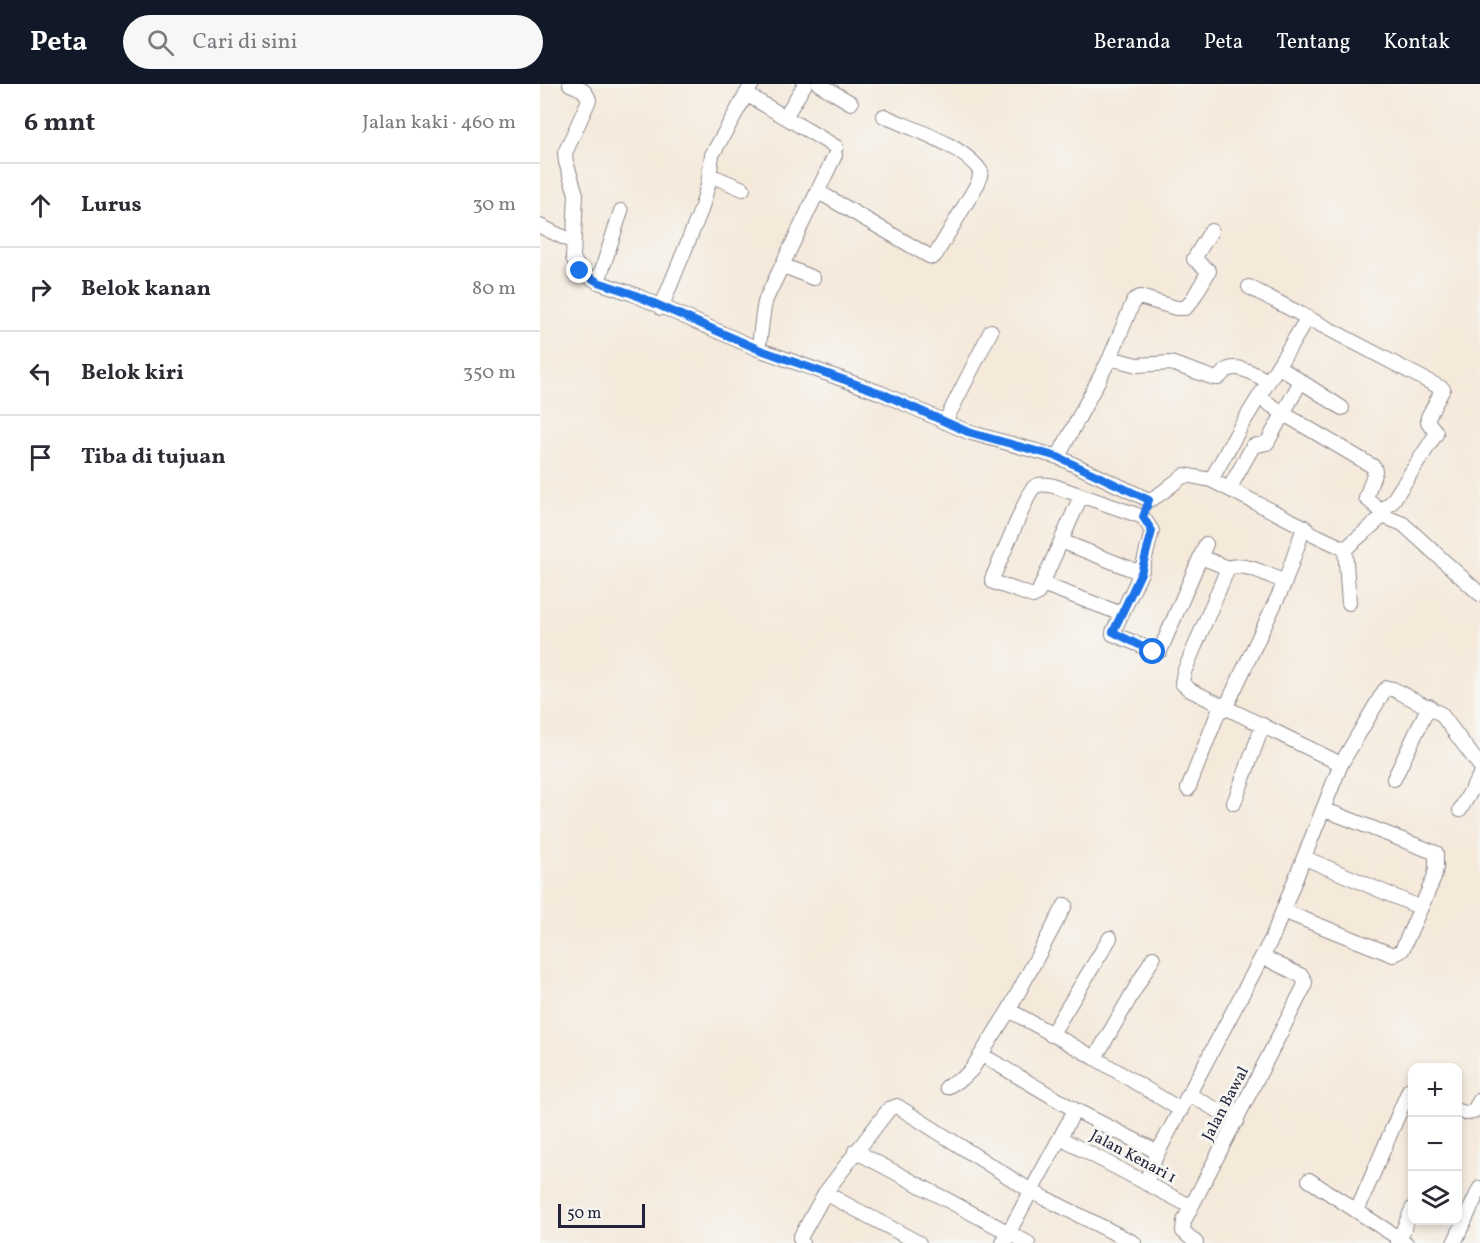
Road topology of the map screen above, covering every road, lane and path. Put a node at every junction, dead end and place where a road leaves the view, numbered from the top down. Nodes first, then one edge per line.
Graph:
1 (570, 84) edge
2 (598, 84) edge
3 (805, 84) edge
4 (819, 84) edge
5 (749, 89) edge
6 (587, 94) junction
7 (851, 103) dead end
8 (884, 116) dead end
9 (785, 117) junction
10 (710, 175) junction
11 (743, 189) dead end
12 (818, 191) junction
13 (621, 211) dead end
14 (540, 226) edge
15 (1211, 231) dead end
16 (573, 242) junction
17 (782, 265) junction
18 (813, 278) dead end
19 (598, 282) junction
20 (1249, 287) dead end
21 (661, 308) junction
22 (1307, 319) junction
23 (991, 331) dead end
24 (758, 349) junction
25 (1110, 358) junction
26 (1279, 367) junction
27 (1268, 381) junction
28 (1301, 381) junction
29 (1259, 397) junction
30 (1342, 408) dead end
31 (1284, 414) junction
32 (945, 422) junction
33 (1058, 457) junction
34 (1211, 480) junction
35 (1229, 489) junction
36 (1081, 496) junction
37 (1149, 500) junction
38 (1382, 514) junction
39 (1143, 517) junction
40 (1304, 527) junction
41 (1061, 541) junction
42 (1345, 549) junction
43 (1228, 568) junction
44 (1141, 573) junction
45 (1285, 582) junction
46 (1042, 584) junction
47 (1480, 594) edge
48 (1349, 603) dead end
49 (1122, 615) junction
50 (1226, 706) junction
51 (1429, 706) junction
52 (1263, 725) junction
53 (1341, 764) junction
54 (1480, 766) edge
55 (1480, 775) edge
56 (1394, 779) dead end
57 (1188, 789) dead end
58 (1234, 804) dead end
59 (1323, 809) junction
60 (1460, 810) dead end
61 (1305, 858) junction
62 (1065, 905) dead end
63 (1419, 907) junction
64 (1283, 911) junction
65 (1110, 938) dead end
66 (1263, 957) junction
67 (1153, 958) dead end
68 (1008, 1010) junction
69 (1052, 1035) junction
70 (982, 1054) junction
71 (1095, 1058) junction
72 (947, 1087) dead end
73 (1408, 1092) edge
74 (1190, 1095) junction
75 (1480, 1100) edge
76 (1075, 1110) junction
77 (1181, 1110) junction
78 (1462, 1112) edge
79 (1237, 1121) junction
80 (1060, 1138) junction
81 (855, 1151) junction
82 (1158, 1152) junction
83 (1309, 1180) dead end
84 (1147, 1184) junction
85 (1480, 1188) edge
86 (1031, 1191) junction
87 (825, 1192) junction
88 (1190, 1206) junction
89 (1358, 1211) junction
90 (1408, 1224) edge
91 (1006, 1238) edge
92 (1402, 1242) edge
93 (802, 1243) edge
94 (919, 1243) edge
95 (1028, 1243) edge
96 (1134, 1243) edge
97 (1196, 1243) edge
98 (1454, 1243) edge

1 - 6 street
2 - 6 street
3 - 9 street
4 - 7 street
5 - 9 street
5 - 10 street
6 - 16 street
8 - 12 street
9 - 12 street
10 - 11 street
10 - 21 street
12 - 17 street
13 - 19 street
14 - 16 street
15 - 25 street
16 - 19 street
17 - 18 street
17 - 24 street
19 - 21 street
20 - 22 street
21 - 24 street
22 - 26 street
22 - 38 street
23 - 32 street
24 - 32 street
25 - 27 street
25 - 33 street
26 - 27 street
26 - 28 street
27 - 29 street
28 - 30 street
28 - 31 street
29 - 31 street
29 - 34 street
31 - 35 street
31 - 38 street
32 - 33 street
33 - 37 street
34 - 35 street
34 - 37 street
35 - 40 street
36 - 39 street
36 - 41 street
36 - 46 street
37 - 39 street
38 - 42 street
38 - 47 street
39 - 44 street
40 - 42 street
40 - 45 street
41 - 44 street
41 - 46 street
42 - 48 street
43 - 45 street
43 - 49 street
43 - 50 street
44 - 49 street
45 - 50 street
46 - 49 street
50 - 52 street
50 - 57 street
51 - 53 street
51 - 54 street
51 - 56 street
52 - 53 street
52 - 58 street
53 - 59 street
55 - 60 street
59 - 61 street
59 - 63 street
61 - 63 street
61 - 64 street
62 - 68 street
63 - 64 street
64 - 66 street
65 - 69 street
66 - 74 street
66 - 79 street, Jalan Bawal
67 - 71 street
68 - 69 street
68 - 70 street
69 - 71 street
70 - 72 street
70 - 76 street
71 - 77 street
73 - 89 street
74 - 77 street
74 - 79 street
75 - 78 street
76 - 80 street
76 - 82 street
77 - 82 street
79 - 88 street, Jalan Bawal
80 - 84 street, Jalan Kenari 1
80 - 86 street
81 - 86 street
81 - 87 street
81 - 91 street
82 - 84 street
83 - 89 street
84 - 88 street, Jalan Kenari 1
85 - 98 street
86 - 91 street
86 - 96 street
87 - 93 street
87 - 94 street
88 - 97 street, Jalan Bawal
89 - 92 street
90 - 92 street
91 - 95 street

